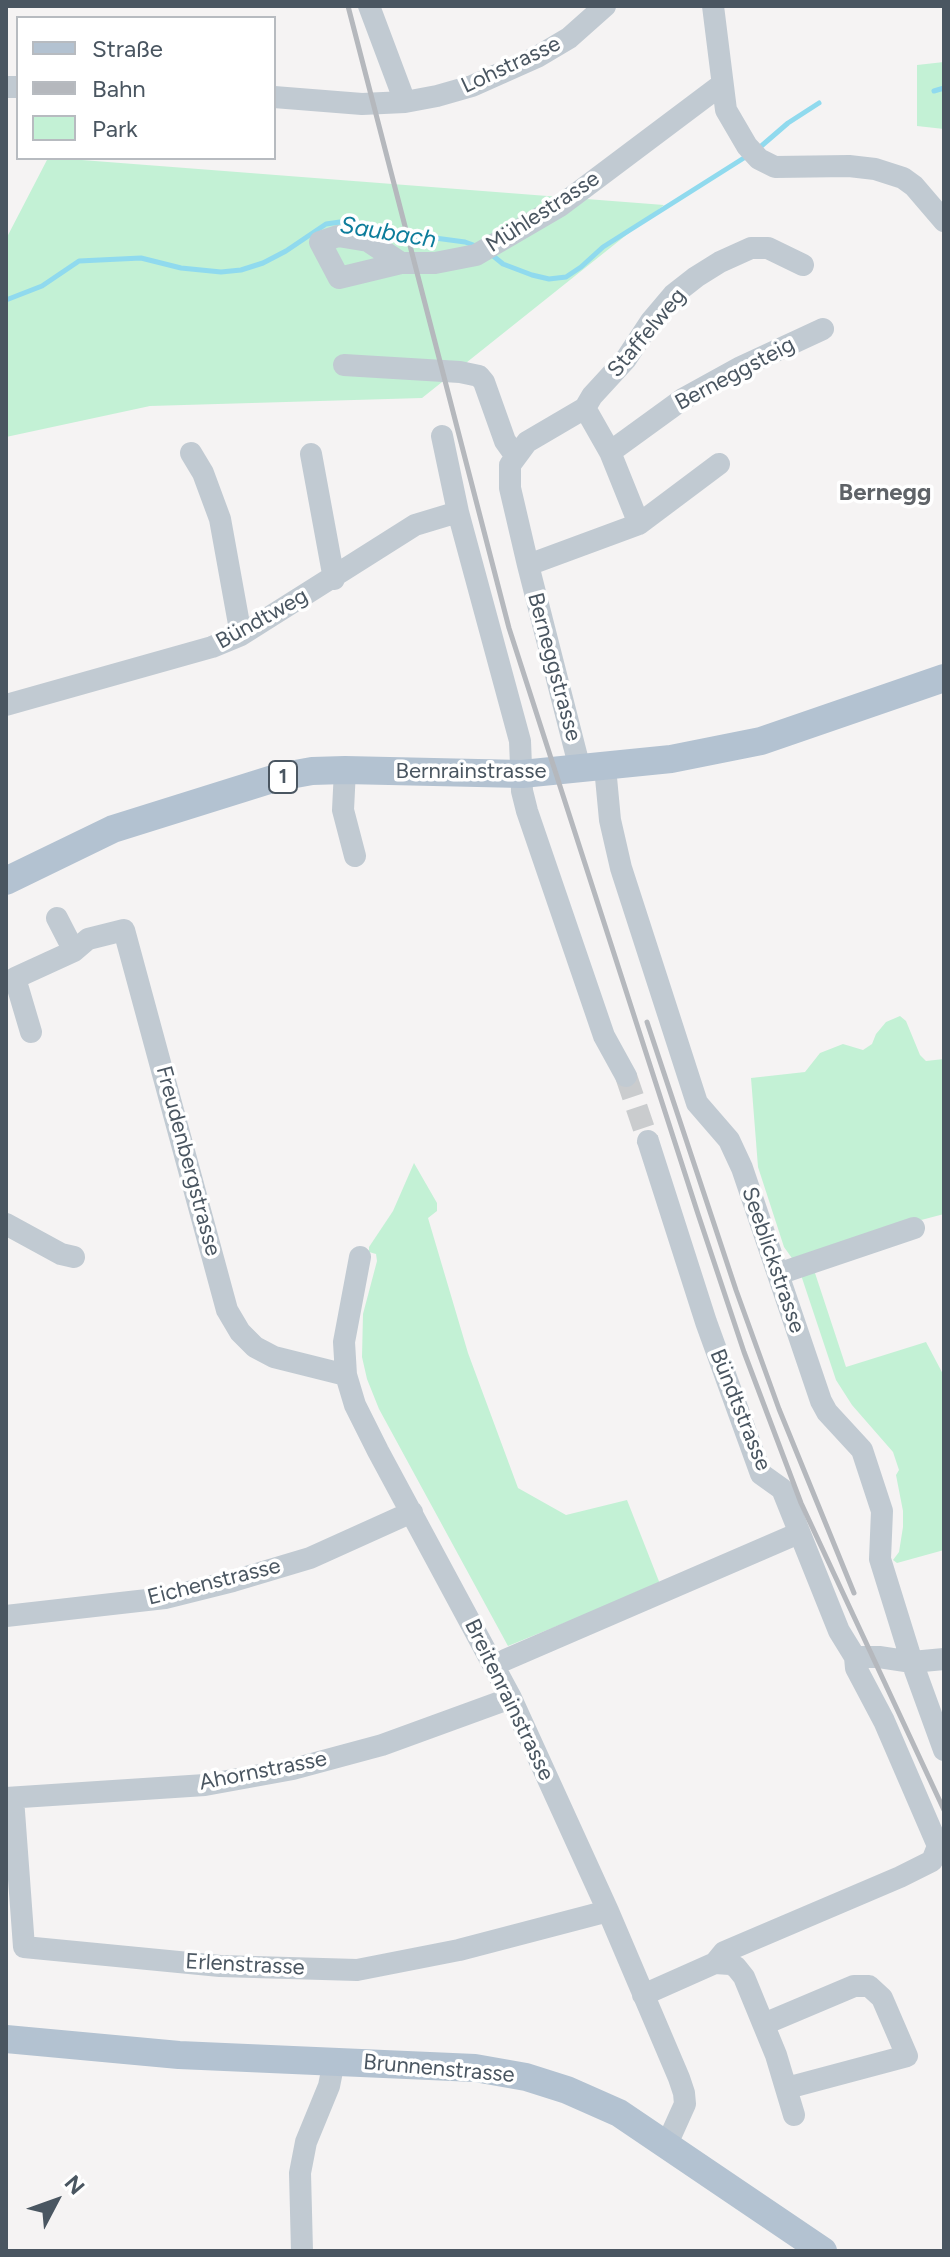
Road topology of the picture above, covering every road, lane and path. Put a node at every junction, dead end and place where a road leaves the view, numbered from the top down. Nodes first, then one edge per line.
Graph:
1 (369, 6) edge
2 (605, 6) edge
3 (713, 6) edge
4 (721, 85) junction
5 (276, 97) edge
6 (405, 102) junction
7 (944, 221) edge
8 (401, 263) junction
9 (803, 265) dead end
10 (823, 329) dead end
11 (344, 365) dead end
12 (585, 408) junction
13 (442, 436) dead end
14 (610, 452) junction
15 (191, 453) dead end
16 (311, 454) dead end
17 (515, 455) junction
18 (719, 464) dead end
19 (458, 512) junction
20 (639, 524) junction
21 (528, 565) junction
22 (334, 579) junction
23 (241, 635) junction
24 (944, 678) edge
25 (6, 705) edge
26 (592, 768) junction
27 (345, 770) junction
28 (522, 774) junction
29 (355, 856) dead end
30 (6, 881) edge
31 (57, 918) dead end
32 (74, 951) junction
33 (31, 1032) dead end
34 (626, 1076) tunnel mouth
35 (648, 1141) tunnel mouth
36 (6, 1224) edge
37 (914, 1228) dead end
38 (74, 1257) dead end
39 (360, 1257) dead end
40 (778, 1274) junction
41 (346, 1375) junction
42 (412, 1512) junction
43 (799, 1533) junction
44 (6, 1616) edge
45 (855, 1657) junction
46 (944, 1659) edge
47 (505, 1660) dead end
48 (912, 1662) junction
49 (511, 1698) junction
50 (944, 1750) edge
51 (10, 1798) edge
52 (608, 1911) junction
53 (715, 1963) junction
54 (643, 1995) junction
55 (764, 2024) junction
56 (6, 2039) edge
57 (334, 2061) junction
58 (787, 2088) junction
59 (794, 2115) dead end
60 (667, 2144) junction
61 (302, 2251) edge
62 (823, 2251) edge

1 - 6 street
2 - 6 street, Lohstrasse
3 - 4 street
4 - 7 street
4 - 8 street, Mühlestrasse
5 - 6 street, Lohstrasse
8 - 8 street, Mühlestrasse
9 - 12 street, Staffelweg
10 - 14 street, Berneggsteig
11 - 17 street, Berneggstrasse
12 - 14 street
12 - 17 street
13 - 19 street
14 - 20 street
15 - 23 street
16 - 22 street
17 - 21 street, Berneggstrasse
18 - 20 street, Berneggstrasse
19 - 22 street, Bündtweg
19 - 28 street
20 - 21 street, Berneggstrasse
21 - 26 street, Berneggstrasse
22 - 23 street, Bündtweg
23 - 25 street, Bündtweg
24 - 26 main road, Bernrainstrasse / 1
26 - 28 main road, Bernrainstrasse / 1
26 - 40 street, Seeblickstrasse
27 - 28 main road, Bernrainstrasse / 1
27 - 29 street
27 - 30 main road, Bernrainstrasse / 1
28 - 34 street
31 - 32 street
32 - 33 street, Freudenbergstrasse
32 - 41 street, Freudenbergstrasse
35 - 43 street, Bündtstrasse
36 - 38 street
37 - 40 street
39 - 41 street, Breitenrainstrasse
40 - 48 street, Seeblickstrasse
41 - 42 street, Breitenrainstrasse
42 - 44 street, Eichenstrasse
42 - 49 street, Breitenrainstrasse
43 - 45 street, Bündtstrasse
43 - 47 street
45 - 48 street
45 - 53 street, Bündtstrasse
46 - 48 street
48 - 50 street, Seeblickstrasse
49 - 51 street, Ahornstrasse
49 - 52 street, Breitenrainstrasse
51 - 52 street, Erlenstrasse
52 - 54 street, Breitenrainstrasse
53 - 54 street, Bündtstrasse
53 - 55 street
54 - 60 street, Breitenrainstrasse
55 - 58 street
55 - 58 street
56 - 57 main road, Brunnenstrasse
57 - 60 main road, Brunnenstrasse
57 - 61 street
58 - 59 street
60 - 62 main road, Brunnenstrasse

